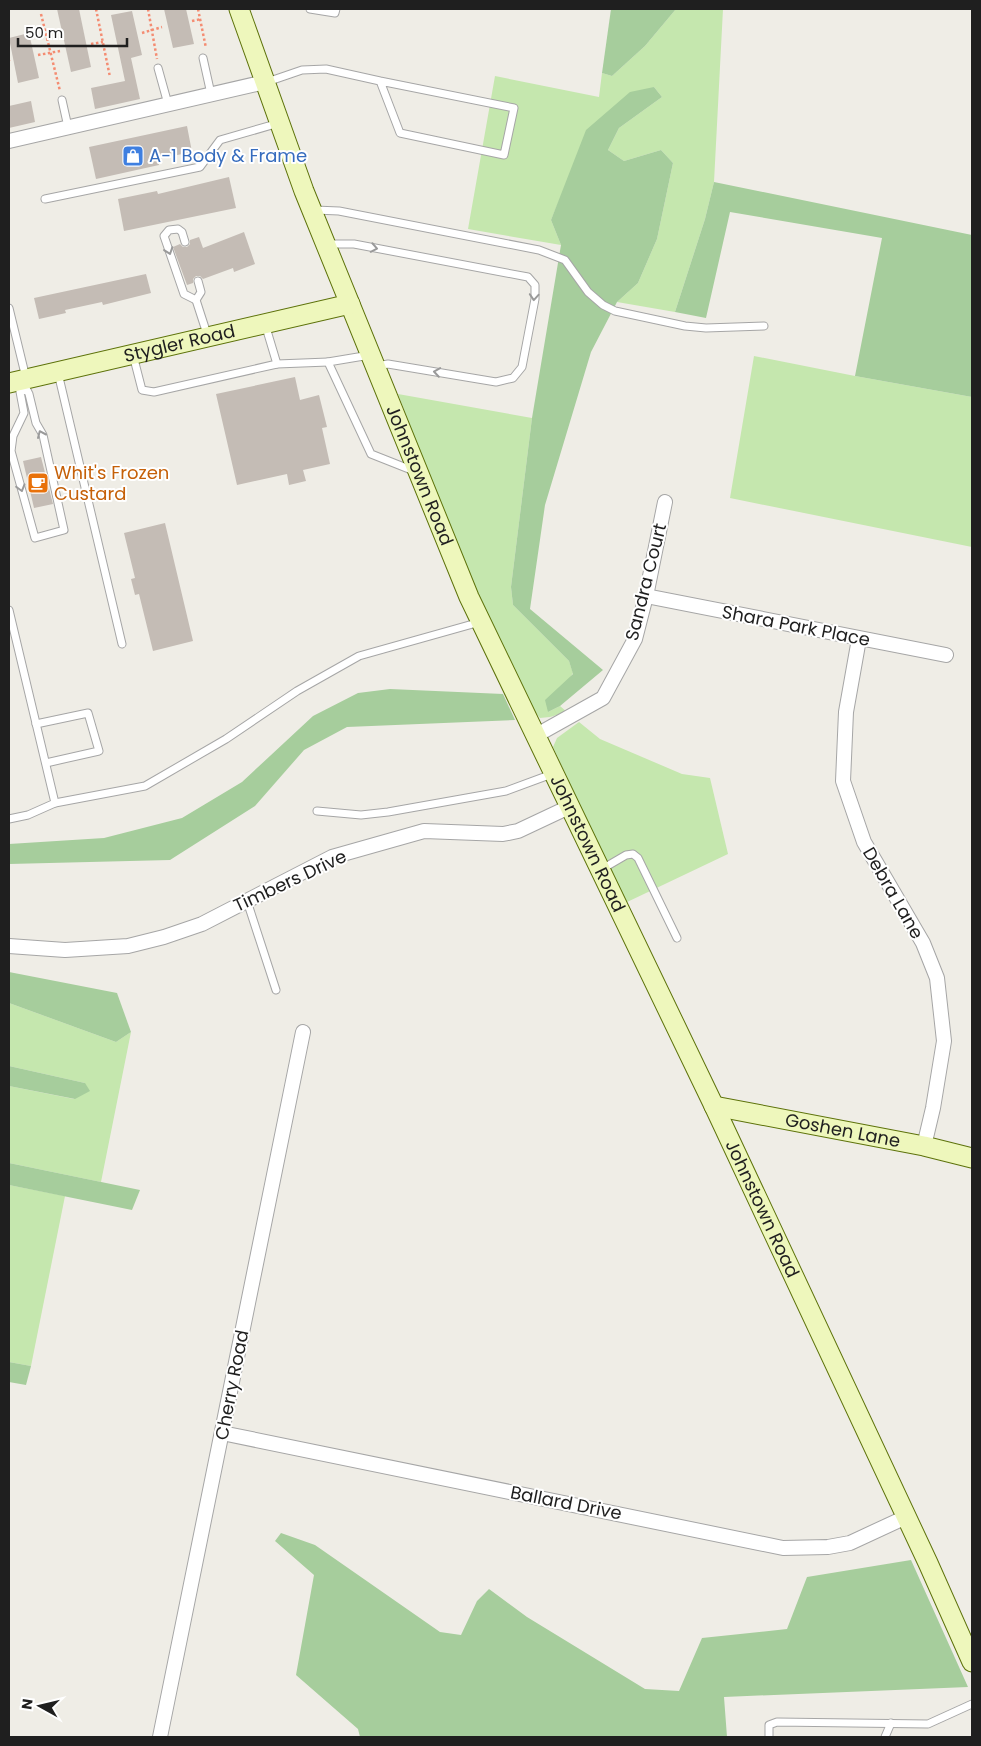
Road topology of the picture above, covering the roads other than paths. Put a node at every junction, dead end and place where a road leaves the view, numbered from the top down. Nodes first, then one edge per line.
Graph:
1 (239, 9) edge
2 (310, 9) edge
3 (336, 9) edge
4 (203, 58) road end
5 (158, 68) road end
6 (265, 82) junction
7 (380, 82) junction
8 (210, 94) junction
9 (62, 100) road end
10 (168, 104) junction
11 (279, 122) junction
12 (68, 127) junction
13 (9, 141) edge
14 (45, 200) dead end
15 (312, 210) junction
16 (185, 242) dead end
17 (325, 244) junction
18 (198, 281) dead end
19 (196, 300) junction
20 (350, 304) junction
21 (9, 308) edge
22 (265, 324) junction
23 (764, 326) dead end
24 (11, 327) edge
25 (208, 337) junction
26 (132, 355) junction
27 (373, 360) junction
28 (328, 362) junction
29 (277, 364) junction
30 (58, 372) junction
31 (19, 383) edge
32 (419, 473) junction
33 (665, 502) dead end
34 (646, 596) junction
35 (9, 610) edge
36 (481, 622) junction
37 (859, 639) junction
38 (122, 644) dead end
39 (946, 655) dead end
40 (36, 724) junction
41 (535, 736) junction
42 (46, 763) junction
43 (553, 774) junction
44 (55, 803) junction
45 (569, 807) junction
46 (317, 811) dead end
47 (9, 819) edge
48 (600, 870) junction
49 (247, 901) junction
50 (677, 938) dead end
51 (9, 946) edge
52 (276, 990) dead end
53 (302, 1032) dead end
54 (714, 1106) junction
55 (924, 1146) junction
56 (972, 1158) edge
57 (222, 1433) junction
58 (906, 1518) junction
59 (972, 1662) edge
60 (972, 1704) edge
61 (891, 1724) junction
62 (160, 1737) edge
63 (769, 1737) edge
64 (884, 1737) edge

1 - 6 main road, Johnstown Road
2 - 3 lane
4 - 8 lane
5 - 10 lane
6 - 7 lane
6 - 8 street
6 - 11 main road, Johnstown Road
7 - 7 lane
8 - 10 street
9 - 12 lane
10 - 12 street
11 - 14 lane
11 - 15 main road, Johnstown Road
12 - 13 street
15 - 17 main road, Johnstown Road
15 - 23 lane
16 -> 19 lane
17 - 20 main road, Johnstown Road
17 -> 27 lane
18 - 19 lane
19 - 25 lane
20 - 22 main road, Stygler Road
20 - 27 main road, Johnstown Road
21 - 24 lane
22 - 25 main road, Stygler Road
22 - 29 lane
24 - 31 lane
25 - 26 main road, Stygler Road
26 - 29 lane
26 - 30 main road, Stygler Road
27 - 28 lane
27 - 32 main road, Johnstown Road
28 - 29 lane
28 - 32 lane
30 - 31 main road, Stygler Road
30 - 38 lane
31 -> 31 lane
32 - 36 main road, Johnstown Road
33 - 34 street, Sandra Court
34 - 37 street, Shara Park Place
34 - 41 street, Sandra Court
35 - 40 lane
36 - 41 main road, Johnstown Road
36 - 44 lane
37 - 39 street, Shara Park Place
37 - 55 street, Debra Lane
40 - 42 lane
40 - 42 lane
41 - 43 main road, Johnstown Road
42 - 44 lane
43 - 45 main road, Johnstown Road
43 - 46 lane
44 - 47 lane
45 - 48 main road, Johnstown Road
45 - 49 street, Timbers Drive
48 - 50 lane
48 - 54 main road, Johnstown Road
49 - 51 street, Timbers Drive
49 - 52 lane
53 - 57 street, Cherry Road
54 - 55 main road, Goshen Lane
54 - 58 main road, Johnstown Road
55 - 56 main road, Goshen Lane
57 - 58 street, Ballard Drive
57 - 62 street, Cherry Road
58 - 59 main road, Johnstown Road
60 - 61 lane
61 - 63 lane
61 - 64 lane

